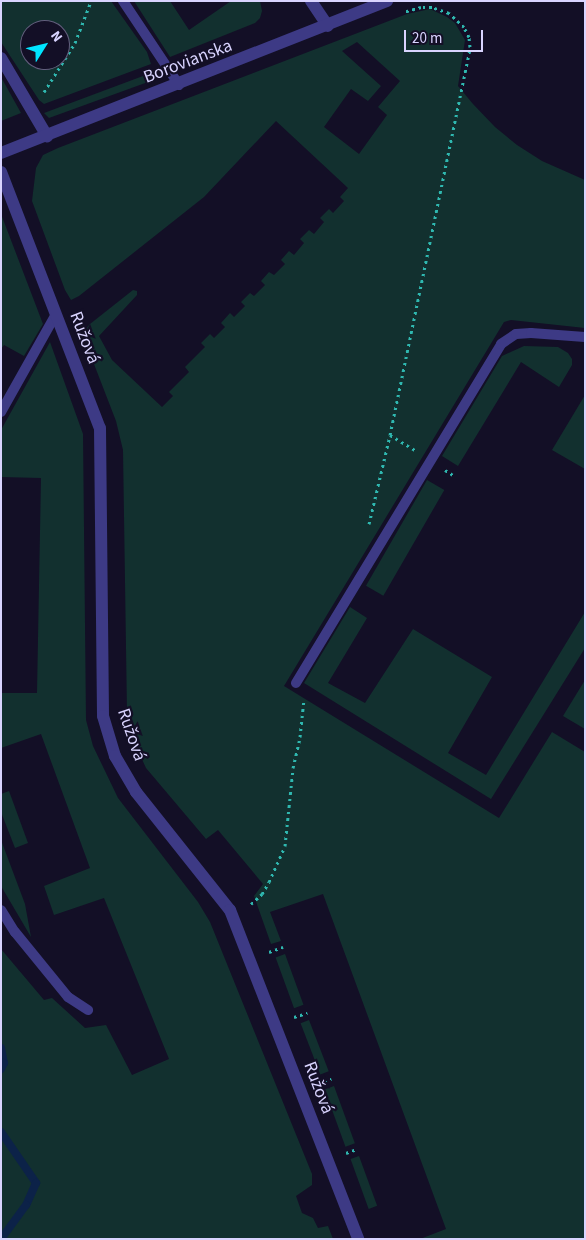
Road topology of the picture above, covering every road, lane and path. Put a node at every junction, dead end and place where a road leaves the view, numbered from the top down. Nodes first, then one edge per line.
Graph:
1 (91, 1) edge
2 (123, 1) edge
3 (311, 1) edge
4 (387, 1) edge
5 (421, 7) dead end
6 (328, 26) junction
7 (1, 58) edge
8 (179, 85) junction
9 (33, 112) junction
10 (47, 136) junction
11 (1, 153) edge
12 (1, 172) edge
13 (56, 314) junction
14 (585, 337) edge
15 (1, 412) edge
16 (374, 553) junction
17 (296, 683) joint
18 (251, 904) dead end
19 (1, 910) edge
20 (282, 947) dead end
21 (269, 952) dead end
22 (88, 1010) dead end
23 (306, 1012) dead end
24 (294, 1017) dead end
25 (331, 1078) dead end
26 (318, 1084) dead end
27 (357, 1149) dead end
28 (344, 1154) dead end
29 (358, 1239) edge

1 - 9 path
2 - 8 lane
3 - 6 street
4 - 6 street, Borovianska
5 - 16 path
6 - 8 street, Borovianska
7 - 9 street
8 - 10 street, Borovianska
9 - 10 street
10 - 11 street, Borovianska
12 - 13 street, Ružová
13 - 15 lane
13 - 29 street, Ružová
14 - 16 lane
16 - 17 lane
17 - 18 path
19 - 22 lane
20 - 21 path
23 - 24 path
25 - 26 path
27 - 28 path

